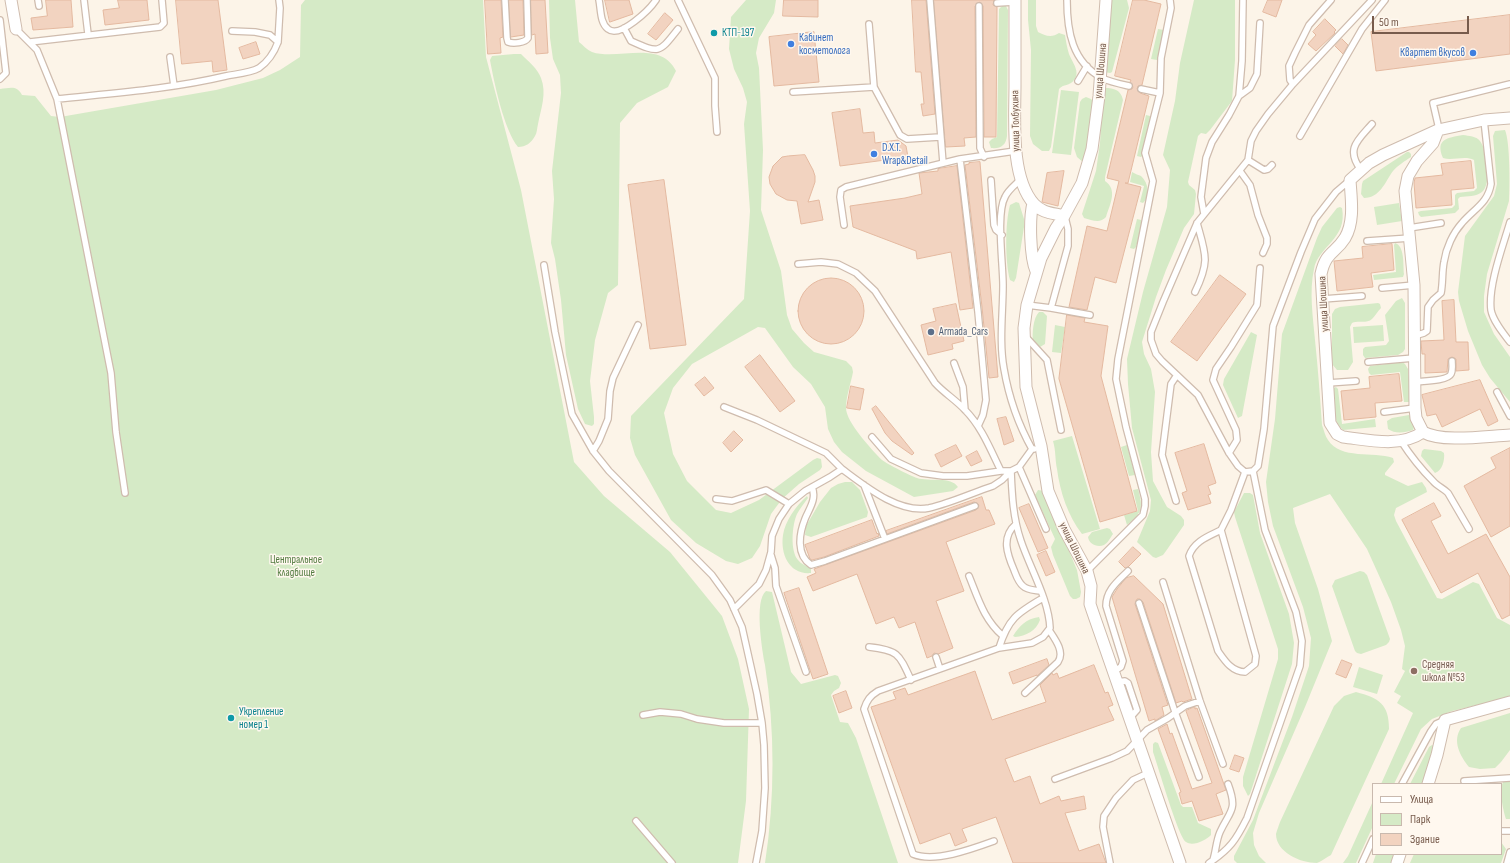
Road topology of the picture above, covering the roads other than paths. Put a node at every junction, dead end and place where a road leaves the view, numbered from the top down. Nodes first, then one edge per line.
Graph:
1 (11, 0) edge
2 (84, 0) edge
3 (162, 0) edge
4 (279, 0) edge
5 (505, 0) edge
6 (527, 0) edge
7 (599, 0) edge
8 (656, 0) edge
9 (678, 0) edge
10 (930, 0) edge
11 (1067, 0) edge
12 (1106, 0) edge
13 (1170, 0) edge
14 (1243, 0) edge
15 (1332, 0) edge
16 (1372, 0) edge
17 (1385, 0) edge
18 (1015, 1) edge
19 (997, 3) dead end
20 (979, 6) dead end
21 (0, 20) edge
22 (1260, 23) dead end
23 (869, 24) dead end
24 (624, 28) junction
25 (16, 29) joint
26 (678, 29) dead end
27 (232, 31) dead end
28 (88, 34) junction
29 (30, 42) junction
30 (278, 42) junction
31 (170, 57) dead end
32 (1086, 66) junction
33 (1100, 77) junction
34 (0, 79) edge
35 (1078, 81) dead end
36 (1293, 84) junction
37 (1510, 84) edge
38 (174, 86) junction
39 (1129, 86) dead end
40 (874, 87) junction
41 (1141, 88) dead end
42 (793, 92) dead end
43 (1160, 92) junction
44 (1239, 96) junction
45 (57, 99) junction
46 (1510, 118) edge
47 (1484, 120) junction
48 (1372, 124) dead end
49 (1438, 130) junction
50 (717, 132) dead end
51 (1300, 136) dead end
52 (940, 137) junction
53 (1015, 152) junction
54 (984, 156) junction
55 (960, 159) junction
56 (1248, 160) junction
57 (942, 163) junction
58 (1272, 165) dead end
59 (1361, 170) junction
60 (1240, 171) junction
61 (1021, 179) junction
62 (991, 180) dead end
63 (1350, 180) junction
64 (1033, 203) junction
65 (1204, 214) junction
66 (1064, 216) junction
67 (1510, 222) edge
68 (1197, 223) junction
69 (1441, 223) dead end
70 (844, 225) dead end
71 (1410, 233) junction
72 (1002, 235) junction
73 (1367, 241) dead end
74 (1263, 253) dead end
75 (798, 264) dead end
76 (544, 265) dead end
77 (1260, 268) dead end
78 (1036, 272) junction
79 (1414, 285) junction
80 (1382, 288) dead end
81 (1195, 292) dead end
82 (1362, 296) dead end
83 (1323, 299) junction
84 (1027, 305) junction
85 (1051, 308) junction
86 (1090, 315) dead end
87 (638, 325) dead end
88 (1024, 336) junction
89 (1414, 336) junction
90 (1510, 342) edge
91 (1414, 358) junction
92 (1452, 361) dead end
93 (1368, 362) dead end
94 (954, 363) dead end
95 (1177, 375) junction
96 (1356, 381) dead end
97 (1414, 382) junction
98 (1328, 383) junction
99 (1496, 392) dead end
100 (724, 407) dead end
101 (1415, 408) junction
102 (965, 410) junction
103 (1384, 412) dead end
104 (1510, 416) edge
105 (978, 426) junction
106 (1061, 430) dead end
107 (1423, 432) junction
108 (1510, 435) edge
109 (872, 437) dead end
110 (1401, 440) junction
111 (1037, 447) junction
112 (593, 451) junction
113 (1229, 453) junction
114 (1019, 467) junction
115 (842, 468) junction
116 (1253, 470) junction
117 (1001, 471) junction
118 (1011, 471) junction
119 (1245, 472) junction
120 (863, 485) junction
121 (812, 487) junction
122 (125, 493) dead end
123 (716, 499) dead end
124 (1176, 501) dead end
125 (789, 504) junction
126 (975, 506) dead end
127 (1016, 524) junction
128 (1046, 529) dead end
129 (1469, 529) dead end
130 (1221, 530) junction
131 (885, 539) junction
132 (771, 552) junction
133 (1087, 571) junction
134 (1128, 571) dead end
135 (969, 576) dead end
136 (1163, 582) dead end
137 (1040, 591) junction
138 (1043, 598) junction
139 (1139, 603) dead end
140 (734, 608) junction
141 (1049, 630) junction
142 (1003, 636) junction
143 (869, 647) dead end
144 (999, 648) junction
145 (936, 657) dead end
146 (940, 669) junction
147 (806, 672) dead end
148 (1114, 677) junction
149 (911, 680) junction
150 (1026, 693) dead end
151 (1200, 701) junction
152 (1510, 702) edge
153 (1175, 712) junction
154 (643, 715) dead end
155 (1445, 720) junction
156 (762, 723) junction
157 (1137, 742) junction
158 (1223, 764) dead end
159 (1148, 773) junction
160 (1199, 777) dead end
161 (1510, 778) edge
162 (1055, 779) dead end
163 (1464, 781) dead end
164 (1403, 783) edge
165 (1428, 783) edge
166 (1228, 784) dead end
167 (636, 821) dead end
168 (994, 841) dead end
169 (1372, 841) edge
170 (1510, 852) edge
171 (913, 854) junction
172 (1211, 862) edge
173 (672, 863) edge
174 (756, 863) edge
175 (916, 863) edge
176 (1110, 863) edge
177 (1180, 863) edge
178 (1362, 863) edge
179 (1507, 863) edge

1 - 25 street
2 - 28 lane
3 - 28 lane
4 - 30 lane
5 - 6 lane
7 - 24 lane
8 - 24 lane
9 - 50 lane
10 - 52 lane
11 - 32 lane
12 - 33 street, улица Шошина
13 - 43 lane
14 - 44 lane
15 - 36 lane
16 - 36 lane
17 - 51 lane
18 - 19 lane
18 - 53 street, улица Толбухина
20 - 54 lane
21 - 34 lane
22 - 44 lane
23 - 40 lane
24 - 26 lane
25 - 29 lane
27 - 30 lane
28 - 29 lane
29 - 45 lane
30 - 38 lane
31 - 38 lane
32 - 33 lane
32 - 35 lane
33 - 39 lane
33 - 66 street, улица Шошина
36 - 56 lane
37 - 49 lane
38 - 45 lane
40 - 42 lane
40 - 52 lane
41 - 43 lane
43 - 133 lane
44 - 65 lane
45 - 122 lane
46 - 47 street
47 - 49 street
47 - 89 lane
48 - 59 lane
49 - 59 street
49 - 71 street
52 - 57 lane
53 - 54 lane
53 - 61 street, улица Толбухина
54 - 55 lane
55 - 57 lane
55 - 105 lane
56 - 58 lane
56 - 60 lane
57 - 70 lane
59 - 63 street
60 - 65 lane
60 - 74 lane
61 - 64 street, улица Толбухина
61 - 72 lane
62 - 72 lane
63 - 83 street, улица Шошина
63 - 116 lane
64 - 66 street
64 - 78 street, улица Шошина
65 - 68 lane
66 - 78 street, улица Шошина
66 - 85 lane
67 - 90 lane
68 - 81 lane
68 - 95 lane
69 - 71 lane
71 - 73 lane
71 - 79 street
72 - 111 lane
75 - 102 lane
76 - 112 lane
77 - 113 lane
78 - 84 street, улица Шошина
79 - 80 lane
79 - 89 street
82 - 83 lane
83 - 98 street, улица Шошина
84 - 85 lane
84 - 88 street, улица Шошина
85 - 86 lane
87 - 112 lane
88 - 106 lane
88 - 111 street, улица Шошина
89 - 91 street
91 - 93 lane
91 - 97 street
92 - 97 lane
94 - 102 lane
95 - 113 lane
95 - 124 lane
96 - 98 lane
97 - 101 street
98 - 110 street, улица Шошина
99 - 104 lane
100 - 115 lane
101 - 103 lane
101 - 107 street
102 - 105 lane
105 - 117 lane
107 - 108 street
107 - 110 street, улица Шошина
109 - 117 lane
110 - 129 lane
111 - 114 lane
111 - 133 street, улица Шошина
112 - 140 lane
113 - 119 lane
114 - 118 lane
114 - 128 lane
115 - 120 lane
115 - 121 lane
116 - 119 lane
116 - 172 lane
117 - 118 lane
118 - 120 lane
118 - 127 lane
119 - 130 lane
120 - 131 lane
121 - 125 lane
121 - 131 lane
123 - 125 lane
125 - 132 lane
126 - 131 lane
127 - 137 lane
127 - 137 lane
130 - 130 lane
132 - 140 lane
132 - 147 lane
133 - 148 street, улица Шошина
134 - 148 lane
135 - 142 lane
136 - 151 lane
137 - 138 lane
138 - 141 lane
138 - 142 lane
139 - 153 lane
140 - 156 lane
141 - 144 lane
141 - 150 lane
142 - 144 lane
143 - 149 lane
144 - 146 lane
145 - 146 lane
146 - 149 lane
148 - 157 street, улица Шошина
149 - 171 lane
151 - 153 lane
151 - 158 lane
152 - 155 street
153 - 157 lane
153 - 160 lane
154 - 156 lane
155 - 164 lane
155 - 165 street
156 - 174 lane
157 - 159 street, улица Шошина
157 - 162 lane
159 - 176 lane
159 - 177 street, улица Шошина
161 - 163 lane
166 - 172 lane
167 - 173 lane
168 - 171 lane
169 - 178 lane
170 - 179 lane
171 - 175 lane

